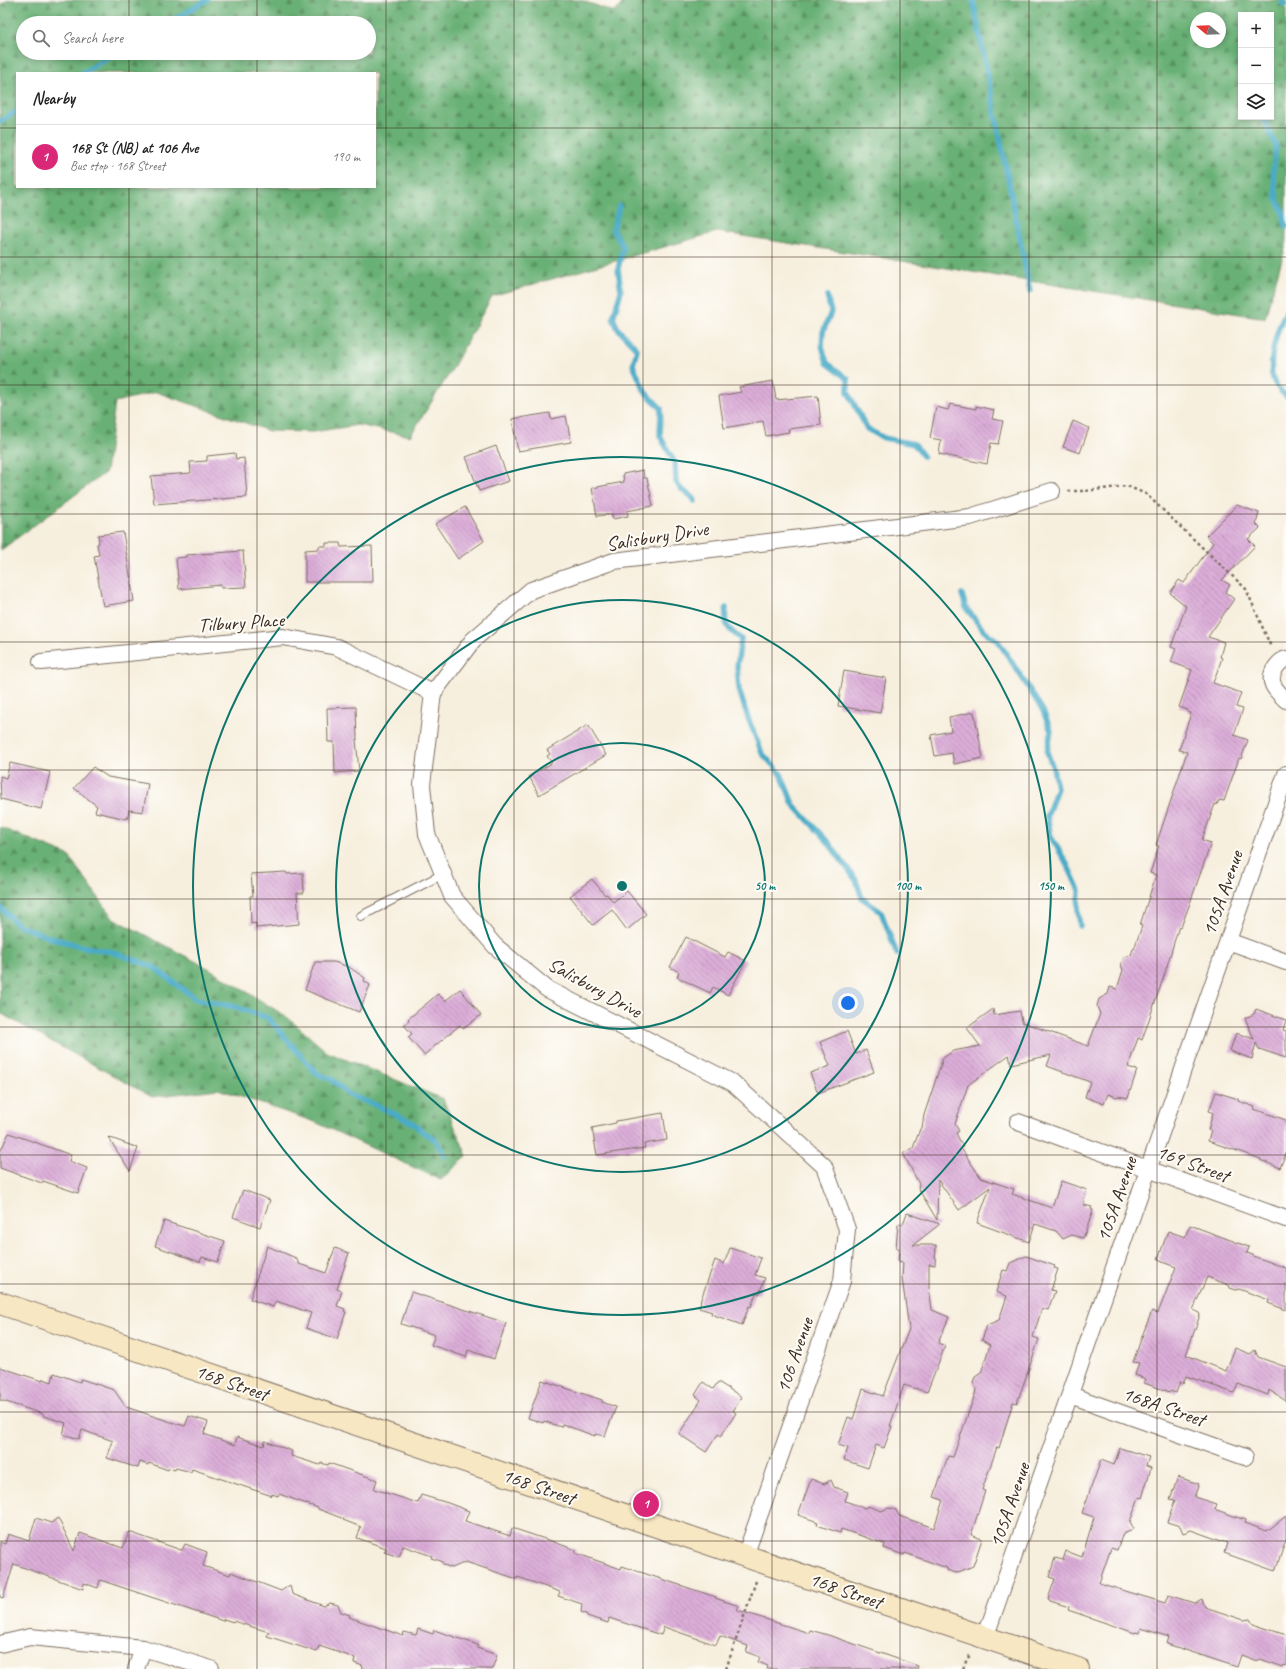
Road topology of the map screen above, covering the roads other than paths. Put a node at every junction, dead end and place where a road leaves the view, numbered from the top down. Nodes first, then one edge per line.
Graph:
1 (1052, 491) road end
2 (1280, 656) edge
3 (41, 662) dead end
4 (433, 693) junction
5 (1286, 700) edge
6 (1286, 774) edge
7 (443, 874) junction
8 (361, 916) dead end
9 (1228, 941) junction
10 (1286, 962) edge
11 (1018, 1122) dead end
12 (824, 1166) joint
13 (1148, 1169) junction
14 (1286, 1219) edge
15 (0, 1303) edge
16 (1070, 1395) junction
17 (1245, 1456) dead end
18 (745, 1556) junction
19 (985, 1638) junction
20 (0, 1644) edge
21 (143, 1648) junction
22 (136, 1669) edge
23 (211, 1669) edge
24 (1078, 1669) edge

1 - 4 street, Salisbury Drive
2 - 5 street
3 - 4 street, Tilbury Place
4 - 7 street, Salisbury Drive
6 - 9 street, 105A Avenue
7 - 8 lane
7 - 12 street, Salisbury Drive
9 - 10 street
9 - 13 street, 105A Avenue
11 - 13 street, 169 Street
12 - 18 street, 106 Avenue
13 - 14 street, 169 Street
13 - 16 street, 105A Avenue
15 - 18 street, 168 Street
16 - 17 street, 168A Street
16 - 19 street, 105A Avenue
18 - 19 street, 168 Street
19 - 24 street, 168 Street
20 - 21 street
21 - 22 street
21 - 23 street

